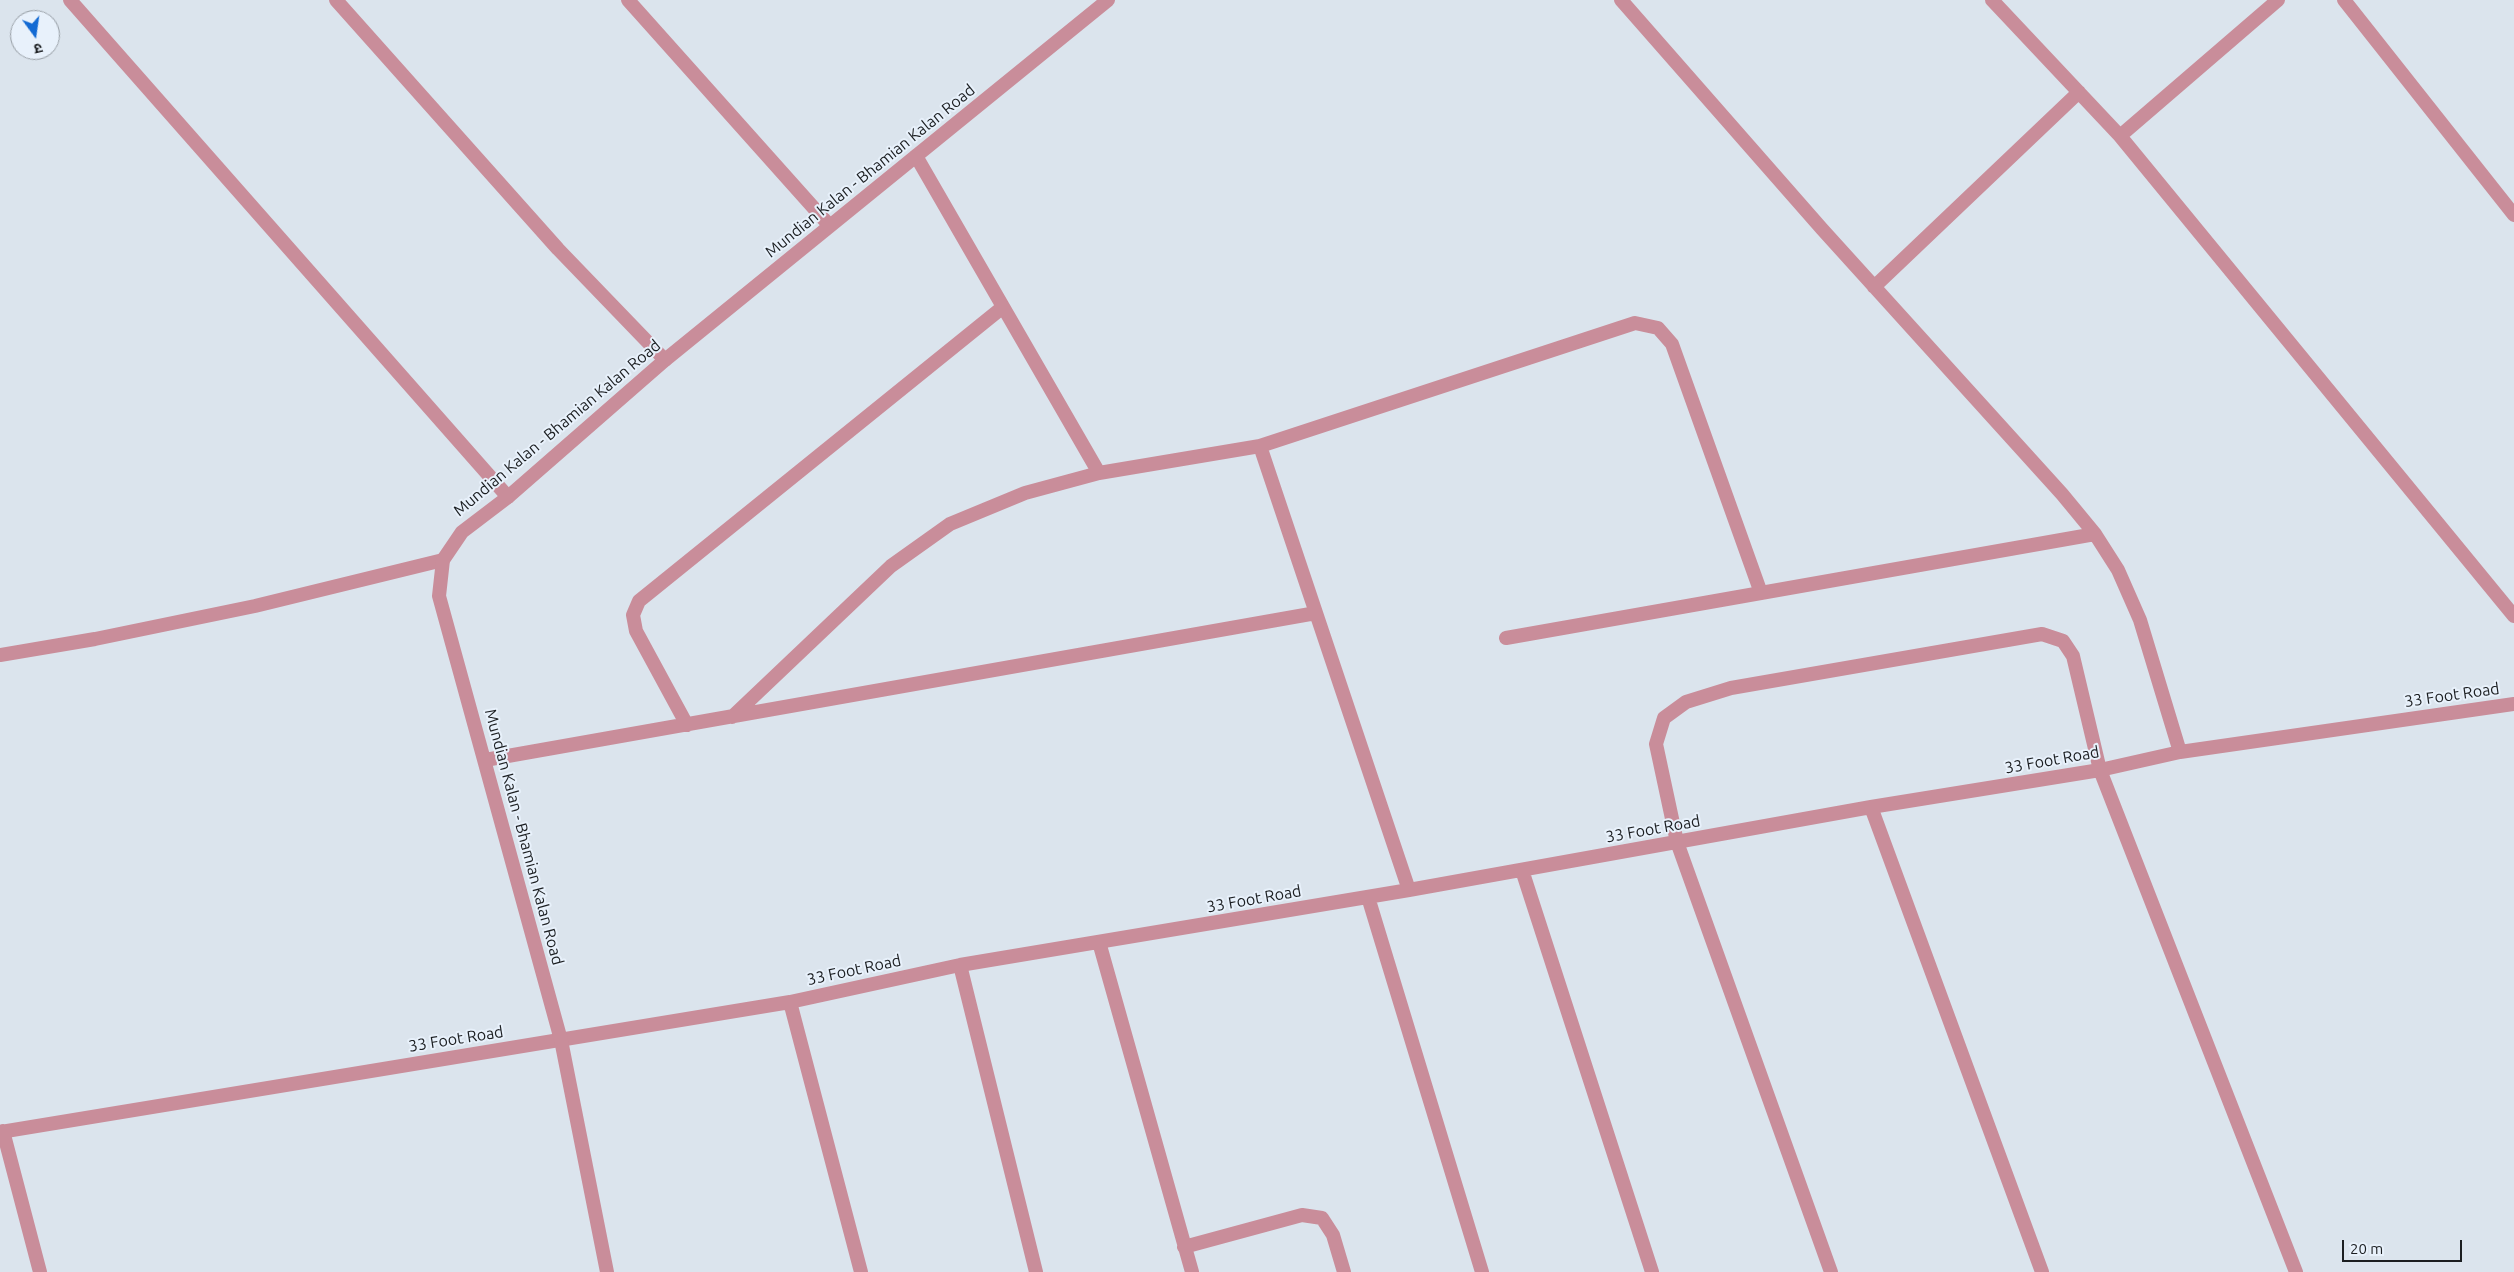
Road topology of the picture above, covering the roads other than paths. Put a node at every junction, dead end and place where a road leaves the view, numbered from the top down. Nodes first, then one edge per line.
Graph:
1 (70, 0) edge
2 (336, 0) edge
3 (628, 0) edge
4 (1108, 0) edge
5 (1621, 0) edge
6 (1992, 0) edge
7 (2278, 0) edge
8 (2344, 0) edge
9 (2078, 92) junction
10 (2120, 136) junction
11 (916, 156) junction
12 (2514, 215) edge
13 (829, 225) junction
14 (1874, 287) junction
15 (1003, 307) junction
16 (665, 360) junction
17 (1260, 446) junction
18 (1098, 472) junction
19 (508, 497) junction
20 (2095, 534) junction
21 (442, 560) junction
22 (1761, 592) junction
23 (1316, 613) junction
24 (2514, 616) edge
25 (1506, 638) dead end
26 (0, 655) edge
27 (2514, 704) edge
28 (732, 717) junction
29 (687, 725) junction
30 (2180, 752) junction
31 (485, 760) junction
32 (2100, 770) junction
33 (1871, 807) junction
34 (1677, 842) junction
35 (1522, 870) junction
36 (1409, 890) junction
37 (1368, 897) junction
38 (1099, 942) junction
39 (960, 965) junction
40 (790, 1002) junction
41 (561, 1040) junction
42 (1, 1131) edge
43 (1184, 1246) junction
44 (40, 1272) edge
45 (608, 1272) edge
46 (861, 1272) edge
47 (1036, 1272) edge
48 (1192, 1272) edge
49 (1344, 1272) edge
50 (1482, 1272) edge
51 (1652, 1272) edge
52 (1831, 1272) edge
53 (2042, 1272) edge
54 (2296, 1272) edge

1 - 19 street
2 - 16 street
3 - 13 street
4 - 11 street, Mundian Kalan - Bhamian Kalan Road
5 - 14 street
6 - 9 street
7 - 10 street
8 - 12 street
9 - 10 street
9 - 14 street
10 - 24 street
11 - 13 street, Mundian Kalan - Bhamian Kalan Road
11 - 15 street
13 - 16 street, Mundian Kalan - Bhamian Kalan Road
14 - 20 street
15 - 18 street
15 - 29 street
16 - 19 street, Mundian Kalan - Bhamian Kalan Road
17 - 18 street
17 - 22 street
17 - 23 street
18 - 28 street
19 - 21 street, Mundian Kalan - Bhamian Kalan Road
20 - 22 street
20 - 30 street
21 - 26 street
21 - 31 street, Mundian Kalan - Bhamian Kalan Road
22 - 25 street
23 - 28 street
23 - 36 street
27 - 30 street, 33 Foot Road
28 - 29 street
29 - 31 street
30 - 32 street, 33 Foot Road
31 - 41 street, Mundian Kalan - Bhamian Kalan Road
32 - 33 street, 33 Foot Road
32 - 34 street
32 - 54 street
33 - 34 street, 33 Foot Road
33 - 53 street
34 - 35 street, 33 Foot Road
34 - 52 street
35 - 36 street, 33 Foot Road
35 - 51 street
36 - 37 street, 33 Foot Road
37 - 38 street, 33 Foot Road
37 - 50 street
38 - 39 street, 33 Foot Road
38 - 43 street
39 - 40 street, 33 Foot Road
39 - 47 street
40 - 41 street, 33 Foot Road
40 - 46 street
41 - 42 street, 33 Foot Road
41 - 45 street, Mundian Kalan - Bhamian Kalan Road
42 - 44 street
43 - 48 street
43 - 49 street

